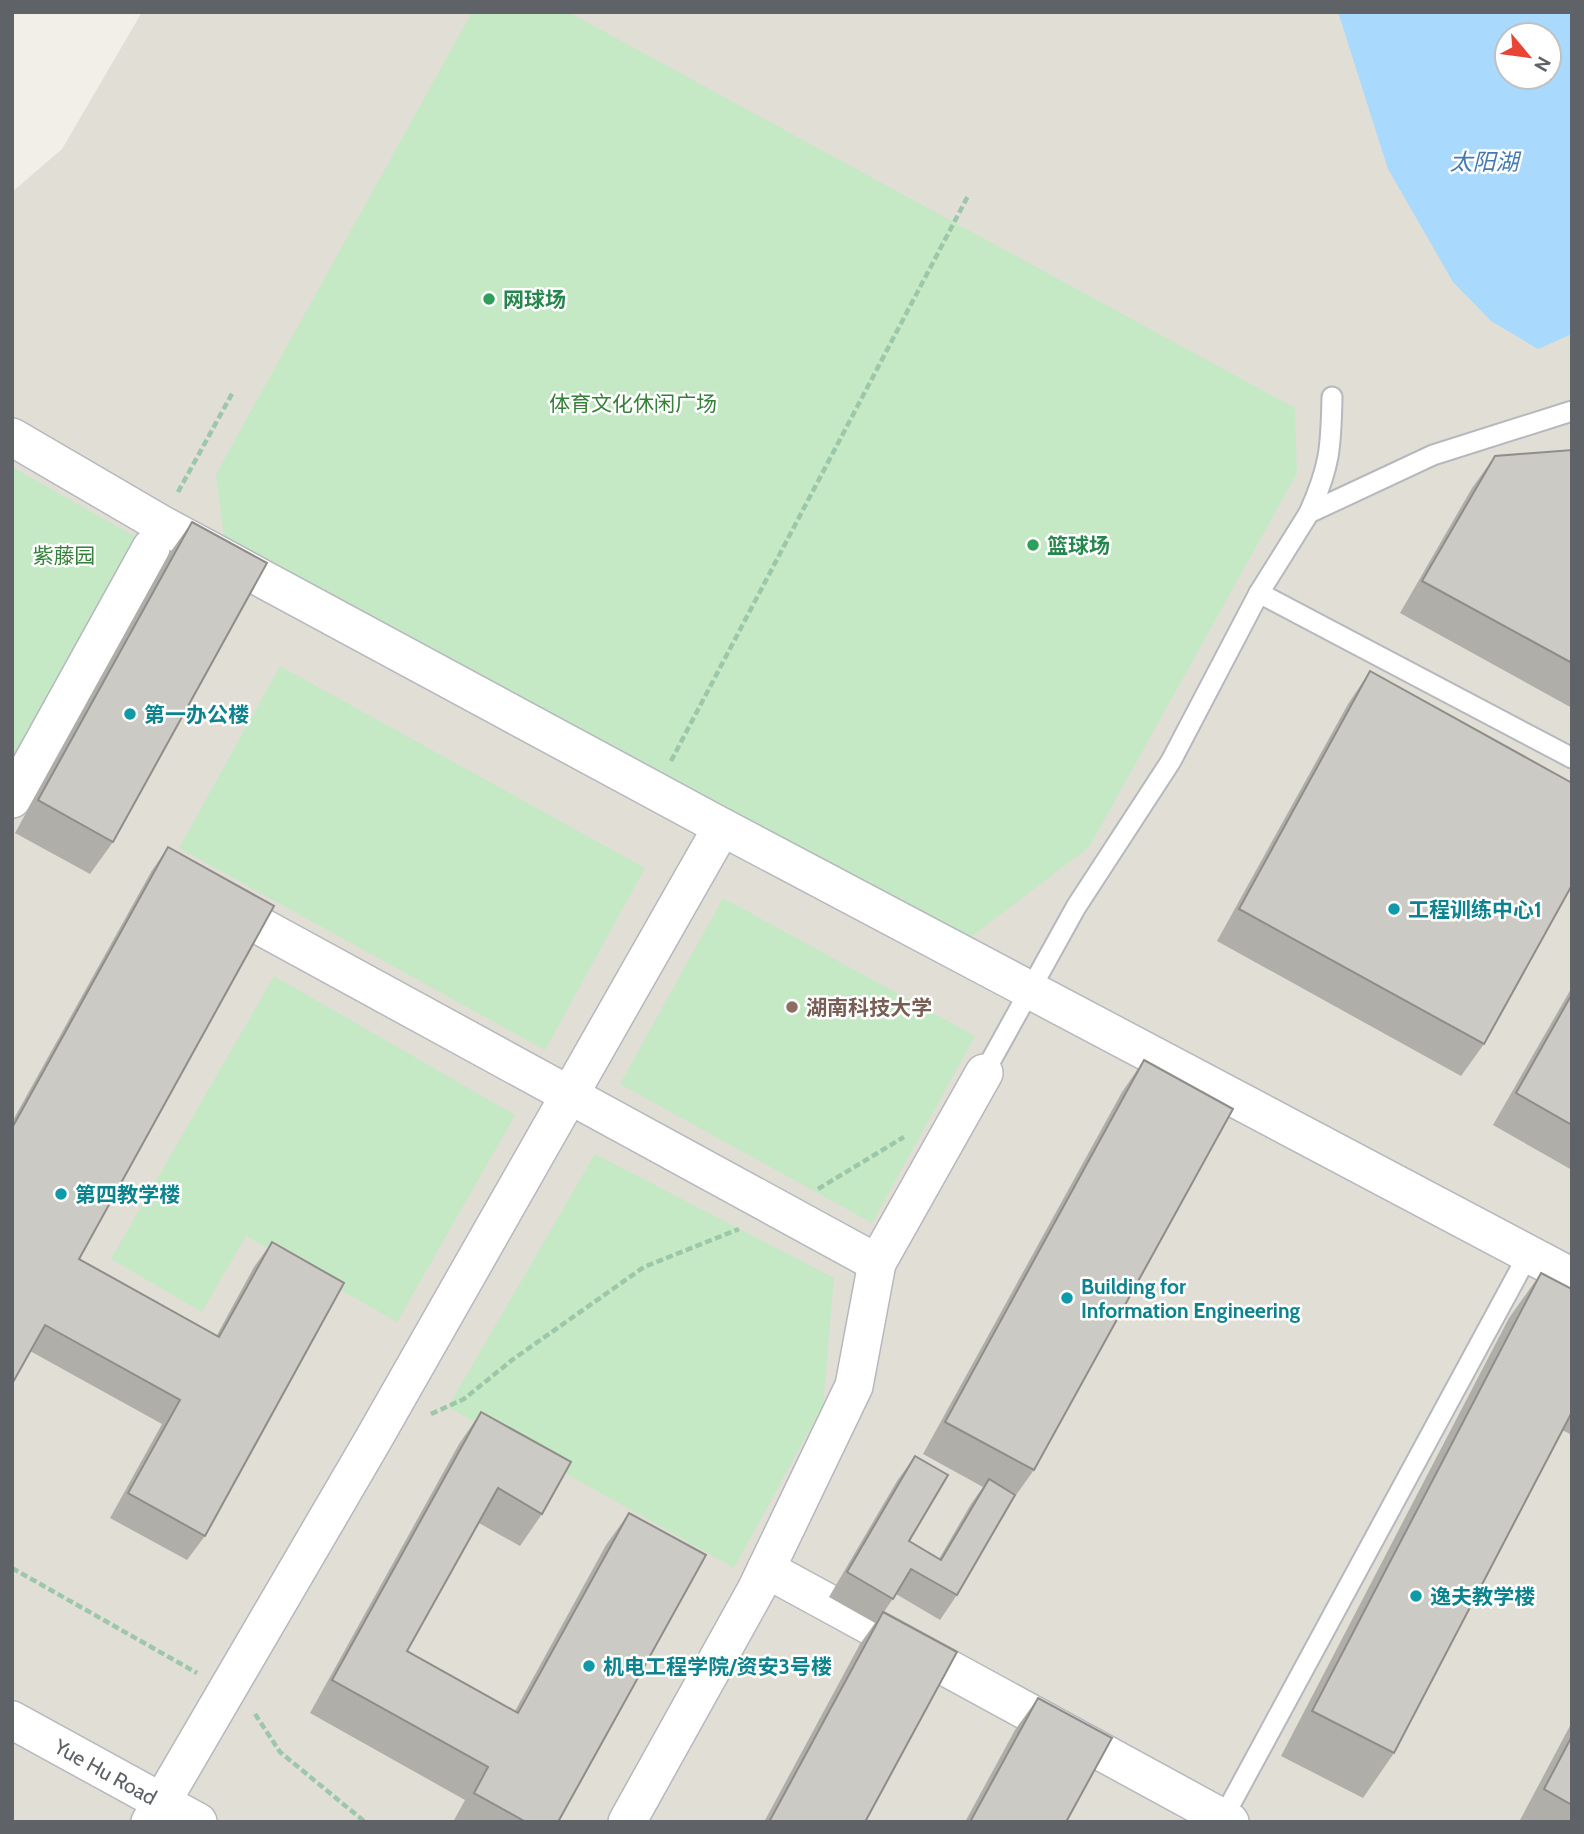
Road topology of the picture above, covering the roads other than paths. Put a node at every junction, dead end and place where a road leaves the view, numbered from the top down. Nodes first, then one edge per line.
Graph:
1 (1332, 397) dead end
2 (1572, 411) edge
3 (12, 437) edge
4 (1309, 513) junction
5 (156, 536) junction
6 (1259, 593) junction
7 (1572, 758) edge
8 (12, 799) edge
9 (722, 827) junction
10 (260, 926) edge
11 (1032, 991) junction
12 (984, 1073) joint
13 (569, 1093) junction
14 (1528, 1255) junction
15 (877, 1263) junction
16 (1572, 1277) edge
17 (766, 1569) junction
18 (12, 1720) edge
19 (156, 1812) edge
20 (1227, 1820) edge
21 (198, 1822) edge
22 (627, 1822) edge

1 - 4 lane
2 - 4 lane
3 - 5 street
4 - 6 lane
5 - 8 street
5 - 9 street
6 - 7 lane
6 - 11 lane
9 - 11 street
9 - 13 street
10 - 13 street
11 - 12 lane
11 - 14 street
12 - 15 street
13 - 15 street
13 - 19 street
14 - 16 street
14 - 20 lane
15 - 17 street
17 - 20 street
17 - 22 street
18 - 19 street, Yue Hu Road
19 - 21 street, Yue Hu Road

